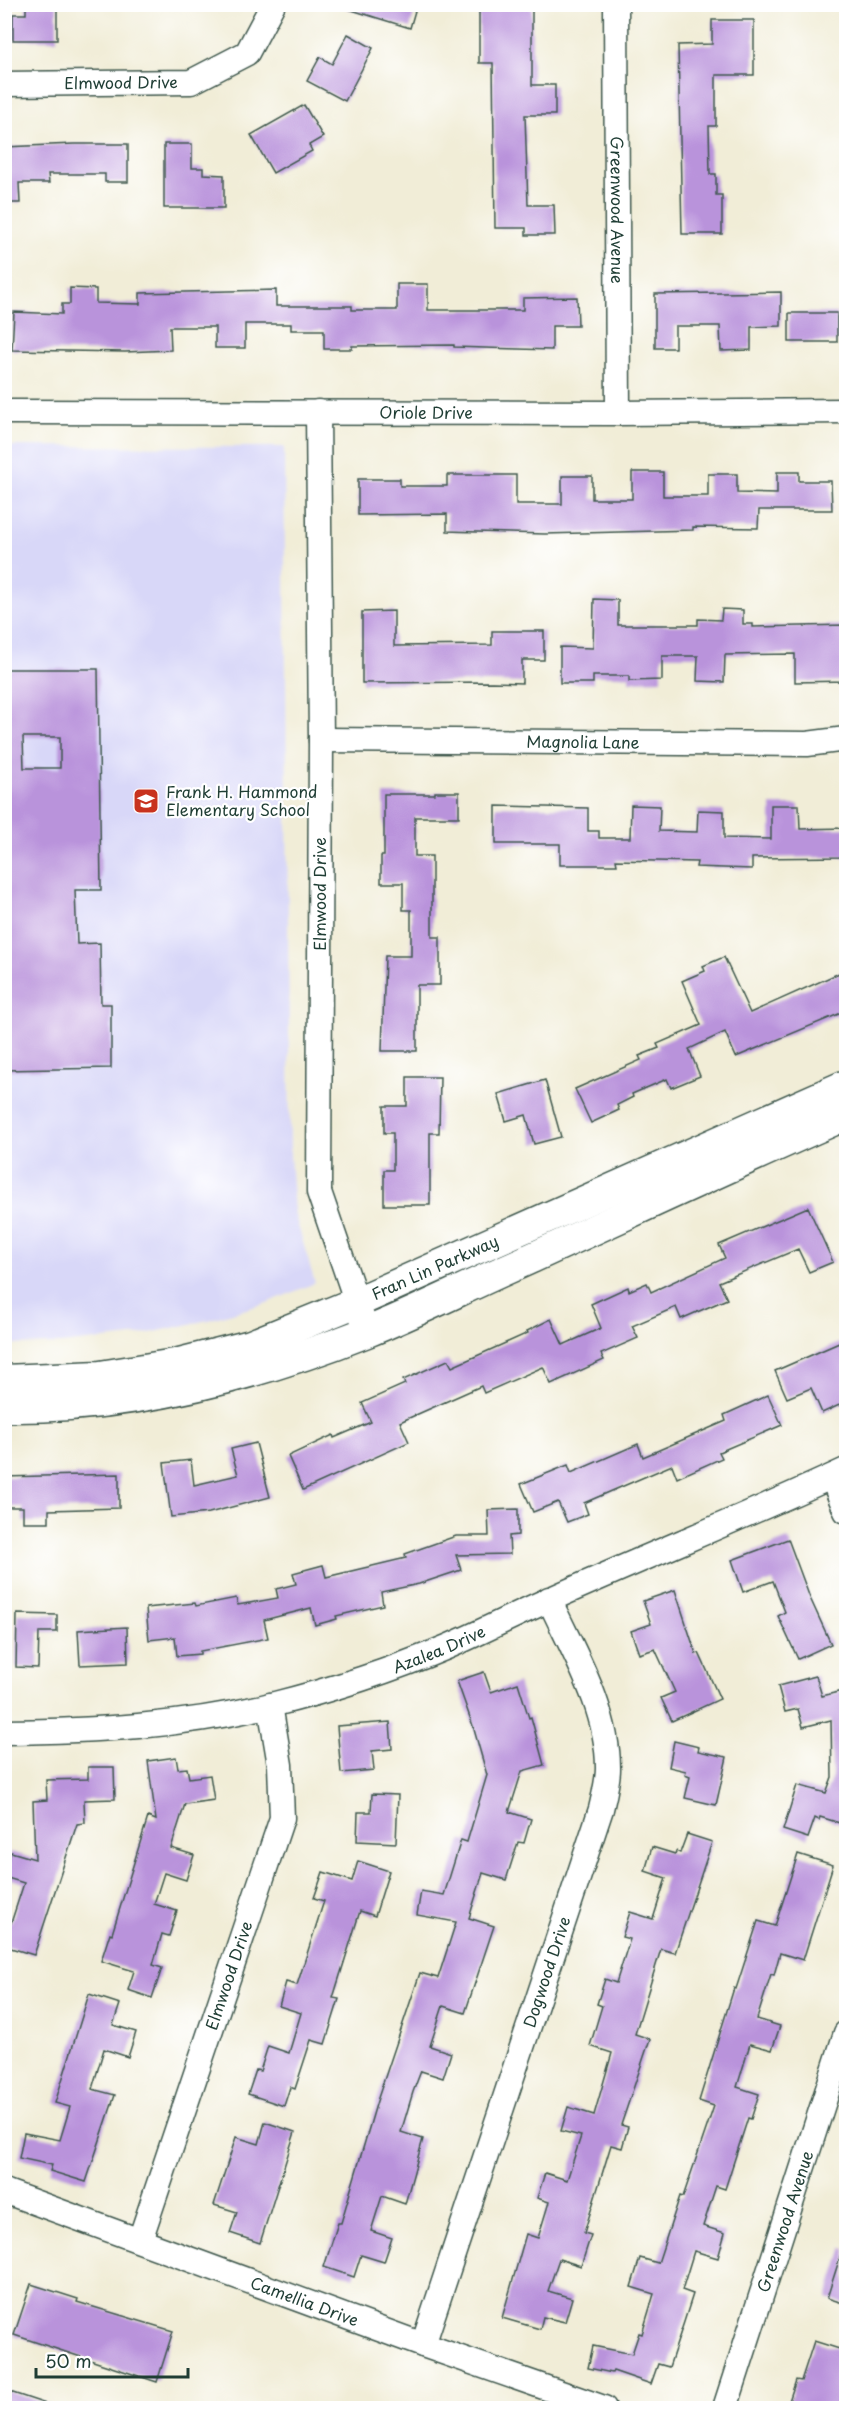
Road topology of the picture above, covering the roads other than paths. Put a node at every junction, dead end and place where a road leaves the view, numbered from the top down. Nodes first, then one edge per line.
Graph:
1 (273, 4) edge
2 (616, 4) edge
3 (4, 84) edge
4 (846, 411) edge
5 (4, 412) edge
6 (318, 412) junction
7 (618, 413) junction
8 (846, 739) edge
9 (321, 740) junction
10 (841, 1110) edge
11 (357, 1302) junction
12 (367, 1332) junction
13 (4, 1380) edge
14 (4, 1407) edge
15 (839, 1474) edge
16 (846, 1511) edge
17 (549, 1599) junction
18 (270, 1705) junction
19 (4, 1732) edge
20 (846, 2032) edge
21 (4, 2191) edge
22 (140, 2240) junction
23 (423, 2345) junction
24 (604, 2409) edge
25 (725, 2409) edge

1 - 3 street, Elmwood Drive
2 - 7 street, Greenwood Avenue
4 - 7 street, Oriole Drive
5 - 6 street, Oriole Drive
6 - 7 street, Oriole Drive
6 - 9 street, Elmwood Drive
8 - 9 street, Magnolia Lane
9 - 11 street, Elmwood Drive
10 - 11 street, Fran Lin Parkway
10 - 12 street, Fran Lin Parkway
11 - 12 street, Elmwood Drive
11 - 13 street, Fran Lin Parkway
12 - 14 street, Fran Lin Parkway
15 - 16 street
15 - 17 street, Azalea Drive
17 - 18 street, Azalea Drive
17 - 23 street, Dogwood Drive
18 - 19 street, Azalea Drive
18 - 22 street, Elmwood Drive
20 - 25 street, Greenwood Avenue
21 - 22 street, Camellia Drive
22 - 23 street, Camellia Drive
23 - 24 street, Camellia Drive

